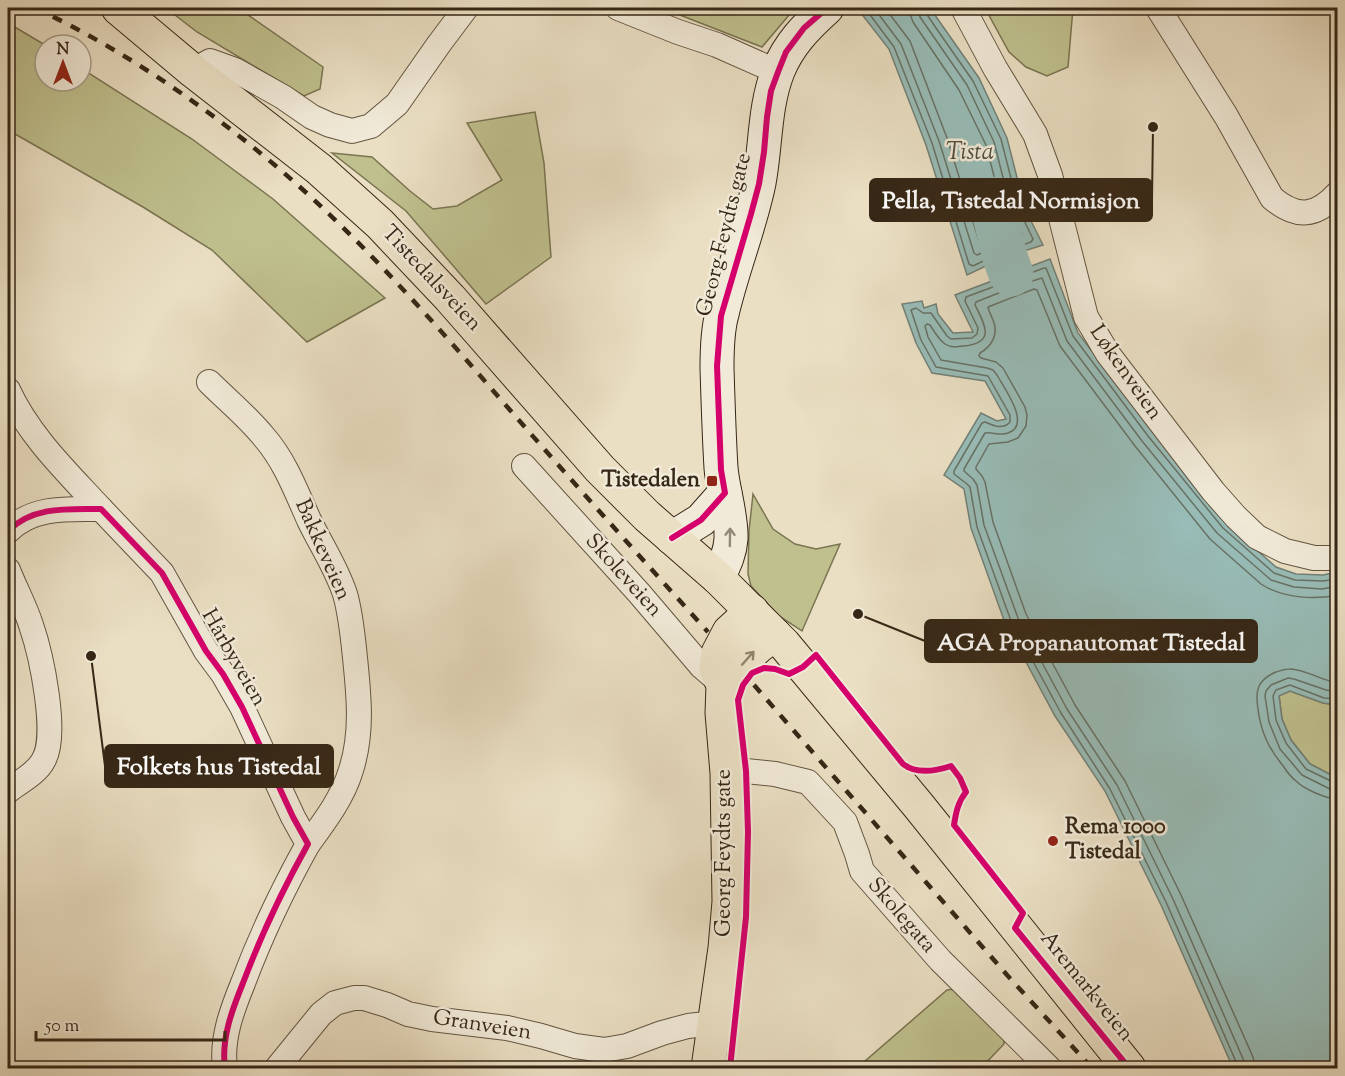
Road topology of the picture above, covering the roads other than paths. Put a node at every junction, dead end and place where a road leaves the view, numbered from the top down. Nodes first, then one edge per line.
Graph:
1 (118, 8) edge
2 (466, 8) edge
3 (618, 8) edge
4 (827, 8) edge
5 (963, 8) edge
6 (1158, 8) edge
7 (193, 71) junction
8 (778, 72) junction
9 (1338, 193) edge
10 (209, 382) dead end
11 (8, 390) edge
12 (524, 466) dead end
13 (725, 493) junction
14 (101, 509) junction
15 (8, 531) edge
16 (672, 538) junction
17 (1338, 558) edge
18 (8, 570) edge
19 (718, 578) junction
20 (752, 611) junction
21 (775, 635) junction
22 (723, 684) junction
23 (727, 773) junction
24 (8, 791) edge
25 (308, 844) junction
26 (715, 1023) junction
27 (714, 1065) edge
28 (225, 1068) edge
29 (277, 1068) edge
30 (1049, 1068) edge
31 (1129, 1068) edge

1 - 7 main road, Tistedalsveien
2 - 7 street
3 - 8 street
4 - 8 main road, Georg Feydts gate
5 - 17 street, Løkenveien
6 - 9 street
7 - 16 main road, Tistedalsveien
8 - 13 main road, Georg Feydts gate
10 - 25 street, Bakkeveien
11 - 14 street, Hårbyveien
12 - 22 street, Skoleveien
13 - 16 main road
19 -> 13 main road, Georg Feydts gate
14 - 15 street
14 - 25 street, Hårbyveien
16 - 19 main road, Tistedalsveien
18 - 24 street
19 - 20 main road
20 - 21 main road
20 - 22 main road, Georg Feydts gate
22 -> 21 main road
21 - 31 main road, Aremarkveien
22 - 23 main road, Georg Feydts gate
23 - 26 main road, Georg Feydts gate
23 - 30 street, Skolegata
25 - 28 street
26 - 27 main road, Georg Feydts gate
26 - 29 street, Granveien

